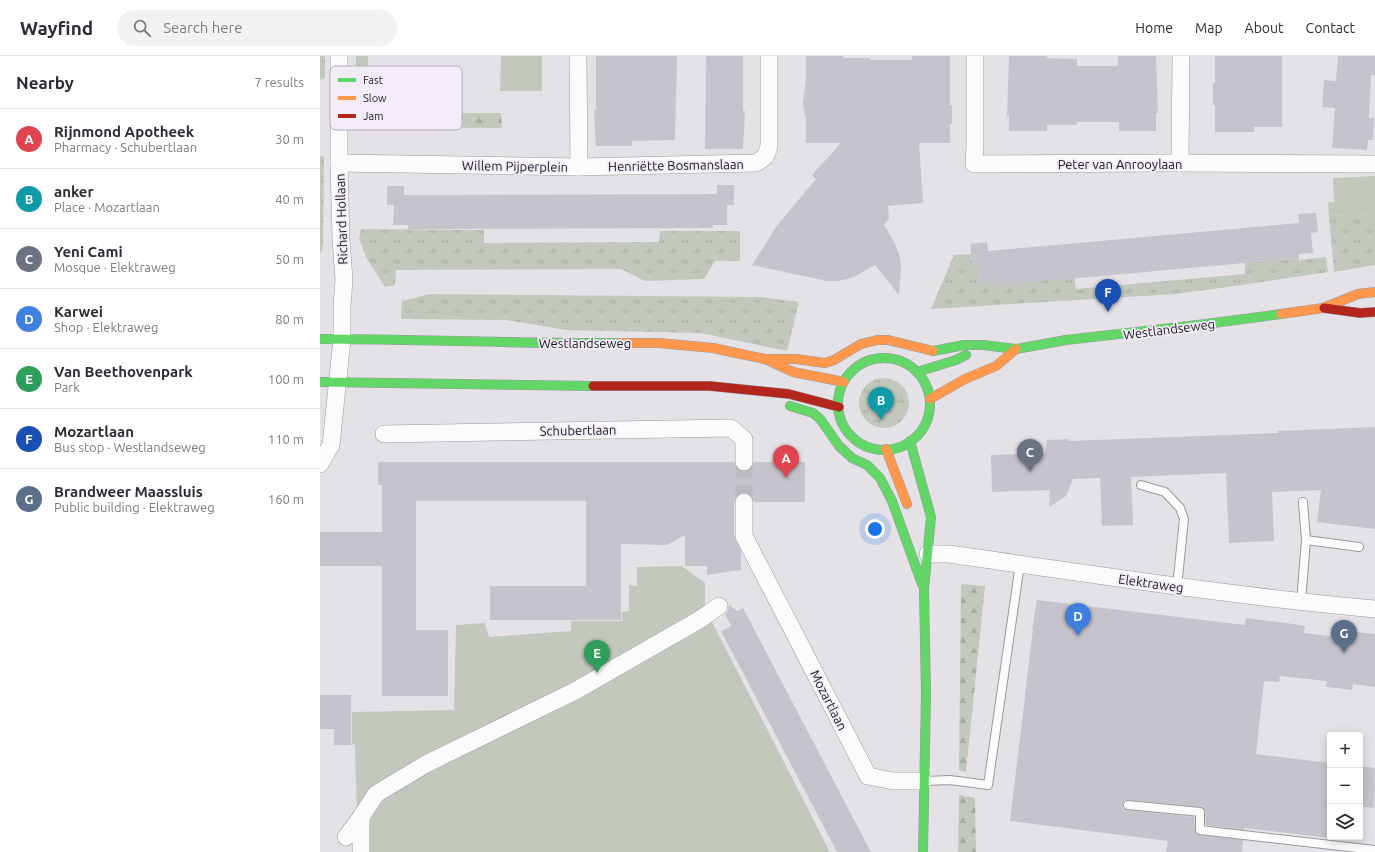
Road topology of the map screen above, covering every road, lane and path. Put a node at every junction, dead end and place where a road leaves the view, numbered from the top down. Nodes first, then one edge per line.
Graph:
1 (578, 56) edge
2 (769, 56) edge
3 (975, 56) edge
4 (1181, 56) edge
5 (339, 130) edge
6 (339, 163) junction
7 (1180, 163) junction
8 (1375, 164) edge
9 (579, 167) junction
10 (1375, 292) edge
11 (1323, 308) junction
12 (1375, 312) edge
13 (320, 339) edge
14 (342, 339) junction
15 (983, 345) junction
16 (1016, 349) junction
17 (765, 359) junction
18 (917, 372) junction
19 (320, 382) edge
20 (338, 382) junction
21 (844, 382) junction
22 (754, 390) junction
23 (930, 399) junction
24 (839, 407) junction
25 (384, 434) dead end
26 (910, 441) junction
27 (886, 450) junction
28 (744, 462) tunnel mouth
29 (320, 464) edge
30 (1141, 485) dead end
31 (744, 502) tunnel mouth
32 (1302, 502) dead end
33 (910, 512) dead end
34 (919, 533) dead end
35 (1306, 540) junction
36 (1359, 547) dead end
37 (928, 554) junction
38 (1020, 564) junction
39 (1177, 587) junction
40 (924, 589) junction
41 (1301, 602) junction
42 (719, 606) dead end
43 (1375, 609) edge
44 (924, 781) junction
45 (1128, 804) dead end
46 (361, 817) junction
47 (346, 837) dead end
48 (1375, 850) edge
49 (361, 852) edge
50 (922, 852) edge

1 - 9 street, Willem Pijperplein
2 - 9 street, Henriëtte Bosmanslaan
3 - 7 street, Peter van Anrooylaan
4 - 7 street
5 - 6 street, Richard Hollaan
6 - 9 street, Willem Pijperplein
6 - 14 street, Richard Hollaan
7 - 8 street, Peter van Anrooylaan
10 - 11 main road, Westlandseweg
11 - 12 main road, Westlandseweg
11 - 16 main road, Westlandseweg
13 - 14 main road, Westlandseweg
14 - 17 main road, Westlandseweg
14 - 20 street, Richard Hollaan
15 - 16 main road, Westlandseweg
15 - 17 main road, Westlandseweg
15 - 18 main road
16 - 23 main road
17 - 21 main road, Westlandseweg
18 - 21 main road
18 - 23 main road
19 - 20 main road
20 - 22 main road
20 - 29 street, Richard Hollaan
21 - 24 main road
22 - 24 main road
22 - 40 main road
23 - 26 main road
24 - 27 main road
25 - 28 street, Schubertlaan
26 - 27 main road
26 - 37 main road
27 - 33 main road
30 - 39 lane
31 - 44 street, Mozartlaan
32 - 35 lane
34 - 37 main road
35 - 36 lane
35 - 41 lane
37 - 38 street, Elektraweg
37 - 40 main road
38 - 39 street, Elektraweg
38 - 44 lane
39 - 41 street, Elektraweg
40 - 44 main road
41 - 43 street, Elektraweg
42 - 46 street
44 - 50 main road
45 - 48 lane
46 - 47 street
46 - 49 street

